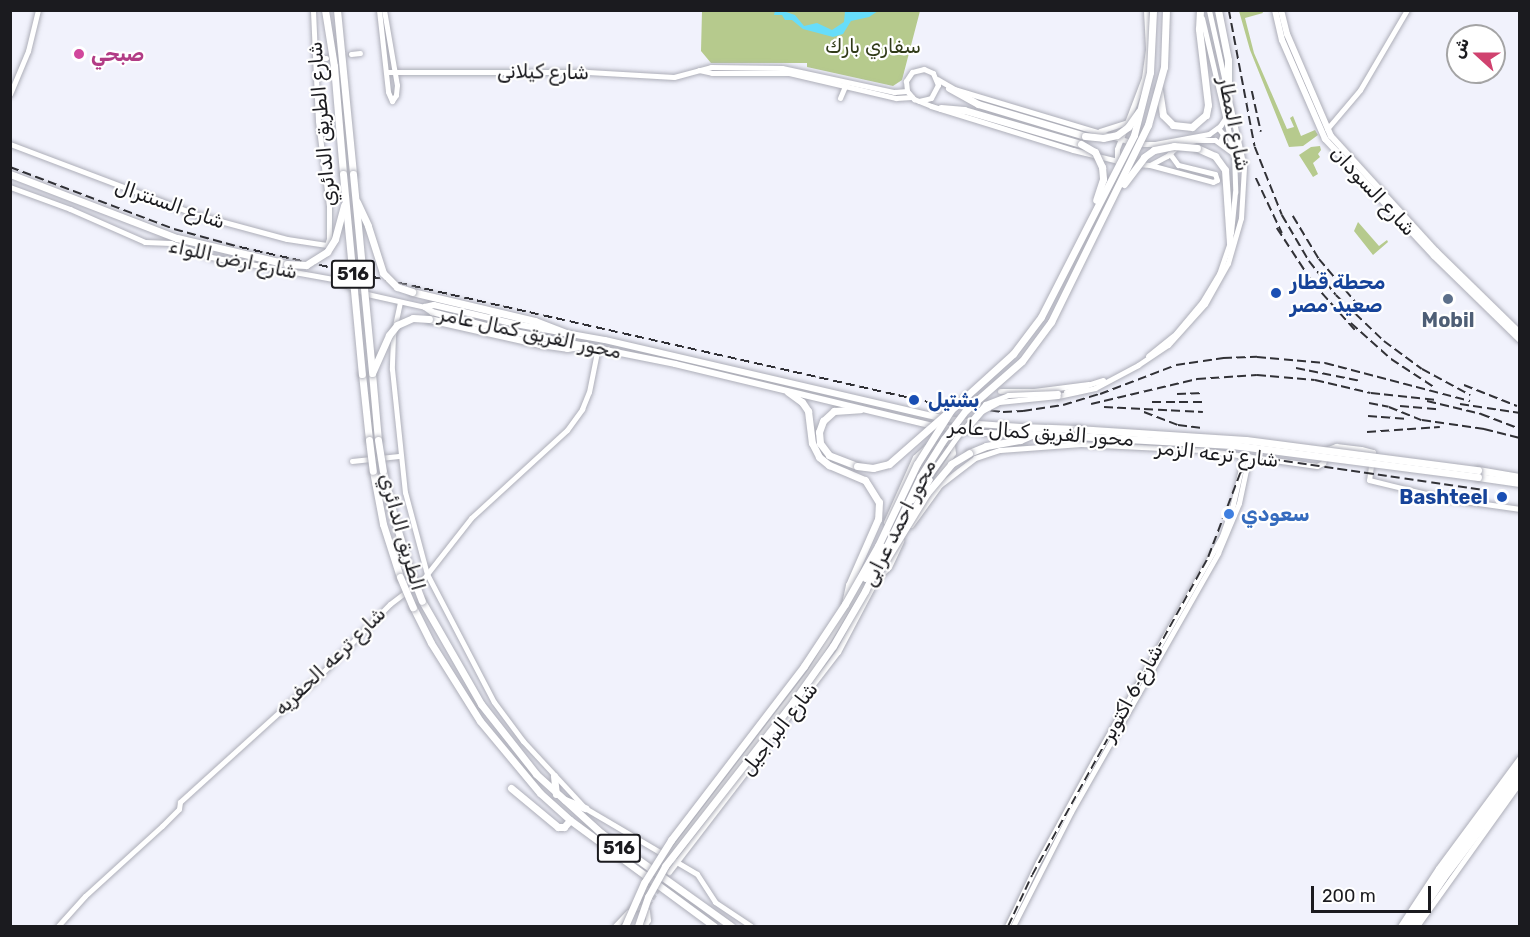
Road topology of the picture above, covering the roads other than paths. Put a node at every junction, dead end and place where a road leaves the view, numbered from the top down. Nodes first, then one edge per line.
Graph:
1 (38, 10) edge
2 (313, 10) edge
3 (325, 10) edge
4 (337, 10) edge
5 (379, 10) edge
6 (384, 10) edge
7 (1146, 10) edge
8 (1153, 10) edge
9 (1166, 10) edge
10 (1209, 10) edge
11 (1218, 10) edge
12 (1275, 10) edge
13 (1281, 10) edge
14 (1407, 10) edge
15 (1200, 11) edge
16 (360, 53) dead end
17 (351, 54) tunnel mouth
18 (326, 58) tunnel mouth
19 (315, 59) junction
20 (698, 70) junction
21 (387, 72) junction
22 (394, 72) junction
23 (937, 78) junction
24 (846, 86) junction
25 (949, 88) junction
26 (1228, 88) junction
27 (1159, 90) junction
28 (907, 91) junction
29 (10, 94) edge
30 (912, 97) junction
31 (840, 98) dead end
32 (1310, 98) junction
33 (920, 101) junction
34 (1144, 103) junction
35 (941, 108) junction
36 (1226, 115) junction
37 (1129, 121) junction
38 (1218, 128) junction
39 (1327, 129) junction
40 (1095, 132) junction
41 (1121, 140) junction
42 (1220, 142) junction
43 (10, 144) edge
44 (1170, 154) junction
45 (1234, 154) junction
46 (1117, 161) junction
47 (1150, 165) junction
48 (10, 174) edge
49 (10, 187) edge
50 (355, 198) junction
51 (1113, 198) junction
52 (346, 200) junction
53 (1093, 212) junction
54 (330, 238) joint
55 (1230, 243) junction
56 (190, 246) junction
57 (400, 302) junction
58 (426, 307) junction
59 (567, 333) junction
60 (1520, 333) edge
61 (1520, 340) edge
62 (586, 345) junction
63 (598, 347) junction
64 (1130, 368) junction
65 (372, 373) junction
66 (1094, 384) junction
67 (788, 392) junction
68 (1000, 392) dead end
69 (1058, 394) junction
70 (861, 409) junction
71 (951, 410) junction
72 (921, 413) junction
73 (937, 417) junction
74 (919, 423) junction
75 (933, 426) junction
76 (1021, 427) joint
77 (1076, 433) junction
78 (1034, 434) junction
79 (1246, 455) junction
80 (399, 456) junction
81 (352, 461) dead end
82 (1478, 474) junction
83 (1520, 477) edge
84 (1520, 483) edge
85 (925, 504) junction
86 (1520, 509) edge
87 (427, 574) junction
88 (875, 577) junction
89 (857, 592) junction
90 (845, 604) junction
91 (1520, 757) edge
92 (1520, 766) edge
93 (554, 776) junction
94 (1520, 776) edge
95 (1520, 782) edge
96 (511, 788) dead end
97 (558, 796) junction
98 (585, 808) junction
99 (570, 820) junction
100 (668, 855) junction
101 (676, 860) junction
102 (660, 866) tunnel mouth
103 (669, 872) tunnel mouth
104 (640, 900) tunnel mouth
105 (636, 906) junction
106 (628, 912) junction
107 (627, 925) edge
108 (645, 926) edge
109 (58, 927) edge
110 (615, 927) edge
111 (638, 927) edge
112 (714, 927) edge
113 (730, 927) edge
114 (751, 927) edge
115 (1006, 927) edge
116 (1013, 927) edge
117 (1400, 927) edge
118 (1405, 927) edge
119 (1411, 927) edge
120 (1417, 927) edge

1 - 29 street
2 - 19 street, شارع الطريق الدائري
3 - 52 highway, الطريق الدائري / 516, bridge
4 - 50 highway, الطريق الدائري / 516, bridge
5 - 21 street
6 - 22 street
7 - 37 street
8 - 34 highway, محور احمد عرابى, bridge
9 - 27 highway, محور احمد عرابى, bridge
10 - 26 street, شارع المطار
11 - 26 highway
12 - 32 main road, شارع السودان
13 - 32 main road, شارع السودان
14 - 39 street
15 - 27 highway
15 - 36 street, شارع المطار
16 - 17 street
18 - 19 street
19 - 54 street, شارع الطريق الدائري
20 - 22 street, شارع كيلانى
20 - 24 street, شارع كيلانى
20 - 28 street, شارع كيلانى
21 - 22 street, شارع كيلانى
21 - 22 street
23 - 25 street
23 - 28 street
23 - 33 street
24 - 30 street, شارع كيلانى
24 - 31 street
25 - 34 highway, bridge
25 - 40 street
26 - 64 street, شارع المطار
27 - 51 highway, محور احمد عرابى, bridge
28 - 30 street
30 - 33 street
32 - 39 main road, شارع السودان
32 - 61 main road, شارع السودان
33 - 35 street
34 - 53 highway, محور احمد عرابى, bridge
35 - 46 street
35 - 53 highway, bridge
36 - 38 street
36 - 45 street, شارع المطار
37 - 40 street
37 - 41 street
38 - 41 street
38 - 42 street
39 - 60 main road, شارع السودان
40 - 41 street
41 - 46 street
42 - 44 street
42 - 45 street
43 - 54 street, شارع السنترال
44 - 47 street
44 - 47 street
45 - 55 street, شارع المطار
46 - 47 street
48 - 56 highway
49 - 56 street, شارع ارض اللواء
50 - 59 highway, bridge
50 - 65 highway, الطريق الدائري / 516, bridge
51 - 55 highway, bridge
51 - 88 highway, محور احمد عرابى, bridge
52 - 56 highway, bridge
52 - 99 highway, الطريق الدائري / 516, bridge
53 - 71 highway, محور احمد عرابى, bridge
55 - 64 street, شارع المطار
56 - 57 street, شارع ارض اللواء
57 - 58 street, شارع ارض اللواء
57 - 80 street
58 - 59 main road, محور الفريق كمال عامر
58 - 62 main road, محور الفريق كمال عامر
59 - 72 main road, محور الفريق كمال عامر
62 - 63 main road, محور الفريق كمال عامر
62 - 65 highway, bridge
63 - 67 main road, محور الفريق كمال عامر
63 - 87 street, شارع ترعه الحفريه
64 - 66 street, شارع المطار
64 - 69 street, شارع المطار
65 - 97 highway, الطريق الدائري / 516, bridge
66 - 68 street
66 - 69 street, شارع المطار
67 - 70 main road, محور الفريق كمال عامر
67 - 90 highway
69 - 88 street, bridge
69 - 89 street, شارع البراجيل, bridge
70 - 71 highway, bridge
70 - 74 main road, محور الفريق كمال عامر
71 - 90 highway, محور احمد عرابى, bridge
72 - 73 main road, محور الفريق كمال عامر
72 - 74 main road
73 - 75 main road
73 - 76 main road, محور الفريق كمال عامر
74 - 75 main road, محور الفريق كمال عامر
75 - 78 main road, محور الفريق كمال عامر
76 - 77 highway, محور الفريق كمال عامر
77 - 78 highway, محور الفريق كمال عامر
77 - 82 highway, محور الفريق كمال عامر, bridge
78 - 88 highway, bridge
79 - 85 street, شارع ترعه الزمر
79 - 86 street, شارع ترعه الزمر
79 - 115 street, شارع 6 اكتوبر
79 - 116 street, شارع 6 اكتوبر
80 - 81 street
80 - 87 street
82 - 83 highway, محور الفريق كمال عامر
82 - 84 highway, محور الفريق كمال عامر
85 - 88 street
85 - 89 street
87 - 93 street
87 - 109 street, شارع ترعه الحفريه
88 - 101 street, شارع البراجيل
88 - 111 highway, محور احمد عرابى, bridge
89 - 100 street, شارع البراجيل
90 - 107 highway, محور احمد عرابى, bridge
91 - 117 street
92 - 118 highway
93 - 97 highway
93 - 98 street
94 - 119 highway
95 - 120 street
96 - 99 highway
97 - 98 highway
97 - 113 highway, الطريق الدائري / 516
98 - 100 street
99 - 112 highway, الطريق الدائري / 516
100 - 101 street
100 - 102 street, شارع البراجيل
101 - 103 street, شارع البراجيل
101 - 114 street
104 - 105 street
105 - 106 street
105 - 108 street
106 - 107 street
106 - 110 street

